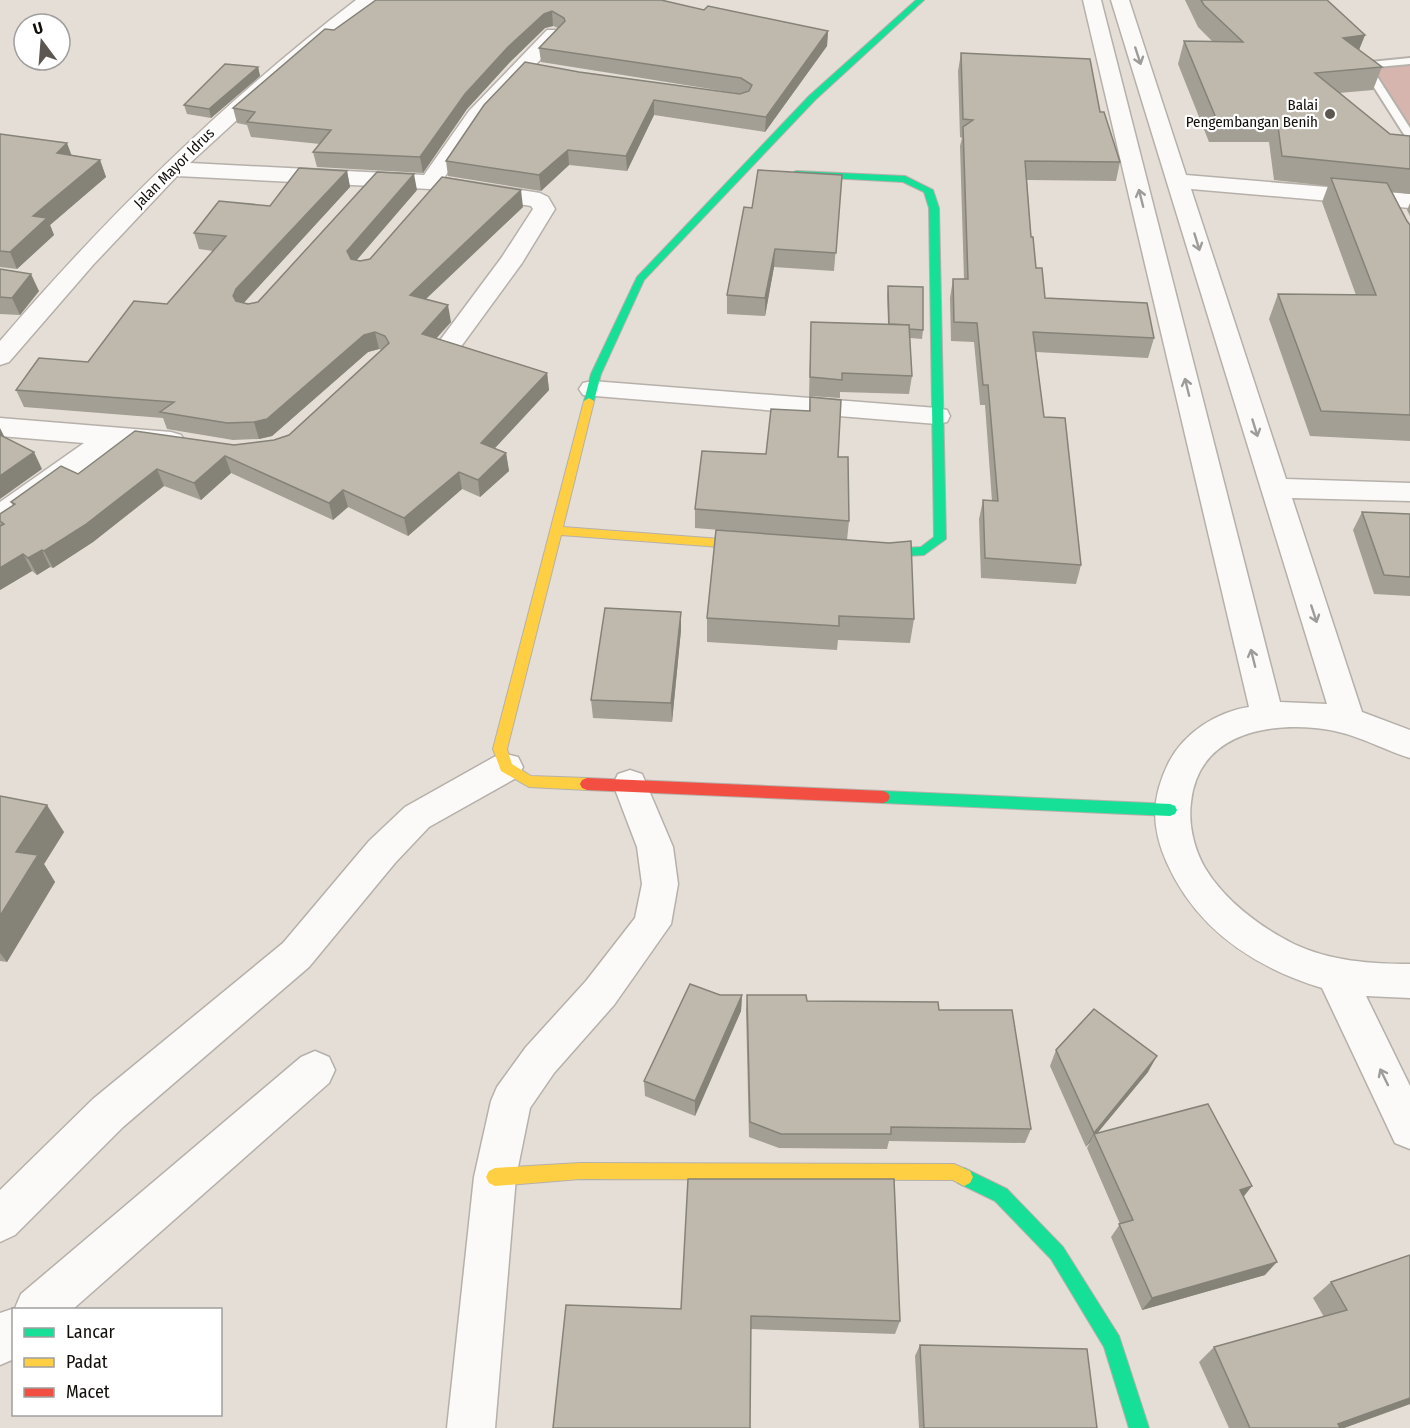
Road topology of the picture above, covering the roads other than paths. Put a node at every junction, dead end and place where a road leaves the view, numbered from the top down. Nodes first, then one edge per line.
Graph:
1 (368, 0) edge
2 (920, 0) edge
3 (1092, 0) edge
4 (1120, 0) edge
5 (554, 34) edge
6 (1410, 61) edge
7 (519, 67) junction
8 (550, 73) edge
9 (1410, 136) edge
10 (170, 169) junction
11 (741, 171) junction
12 (764, 172) edge
13 (787, 173) edge
14 (372, 180) junction
15 (1178, 181) junction
16 (431, 189) junction
17 (356, 197) edge
18 (1387, 199) junction
19 (1410, 201) edge
20 (1401, 226) edge
21 (448, 347) edge
22 (0, 357) edge
23 (592, 389) junction
24 (937, 416) junction
25 (0, 427) edge
26 (112, 436) junction
27 (200, 445) edge
28 (1275, 489) junction
29 (1410, 492) edge
30 (0, 516) edge
31 (555, 531) junction
32 (780, 548) edge
33 (851, 552) edge
34 (1267, 715) junction
35 (1348, 720) junction
36 (1410, 745) edge
37 (506, 767) junction
38 (630, 784) junction
39 (1170, 810) junction
40 (1336, 976) junction
41 (1410, 981) edge
42 (315, 1070) dead end
43 (1410, 1129) edge
44 (495, 1177) junction
45 (0, 1220) edge
46 (39, 1308) edge
47 (12, 1332) edge
48 (0, 1342) edge
49 (471, 1428) edge
50 (1139, 1428) edge

1 - 10 street, Jalan Mayor Idrus
2 - 11 street
34 -> 3 street
4 -> 15 street
5 - 7 street
6 - 9 lane
7 - 8 street
7 - 16 street
10 - 14 street
10 - 22 street, Jalan Mayor Idrus
11 - 12 street
11 - 23 street
13 - 24 street
14 - 16 street
14 - 17 street
15 - 18 street
15 -> 28 street
16 - 21 street
18 - 19 street
18 - 20 street
23 - 24 street
23 - 31 street
24 - 33 street
25 - 26 street
26 - 27 street
26 - 30 street
28 - 29 street
28 -> 35 street
31 - 32 street
31 - 37 street
34 - 35 street
34 - 39 street
35 - 36 street
37 - 38 street
37 - 45 street
38 - 39 street
38 - 44 street
39 - 40 street
40 - 41 street
43 -> 40 street
42 - 46 street
44 - 49 street
44 - 50 street
47 - 48 street

